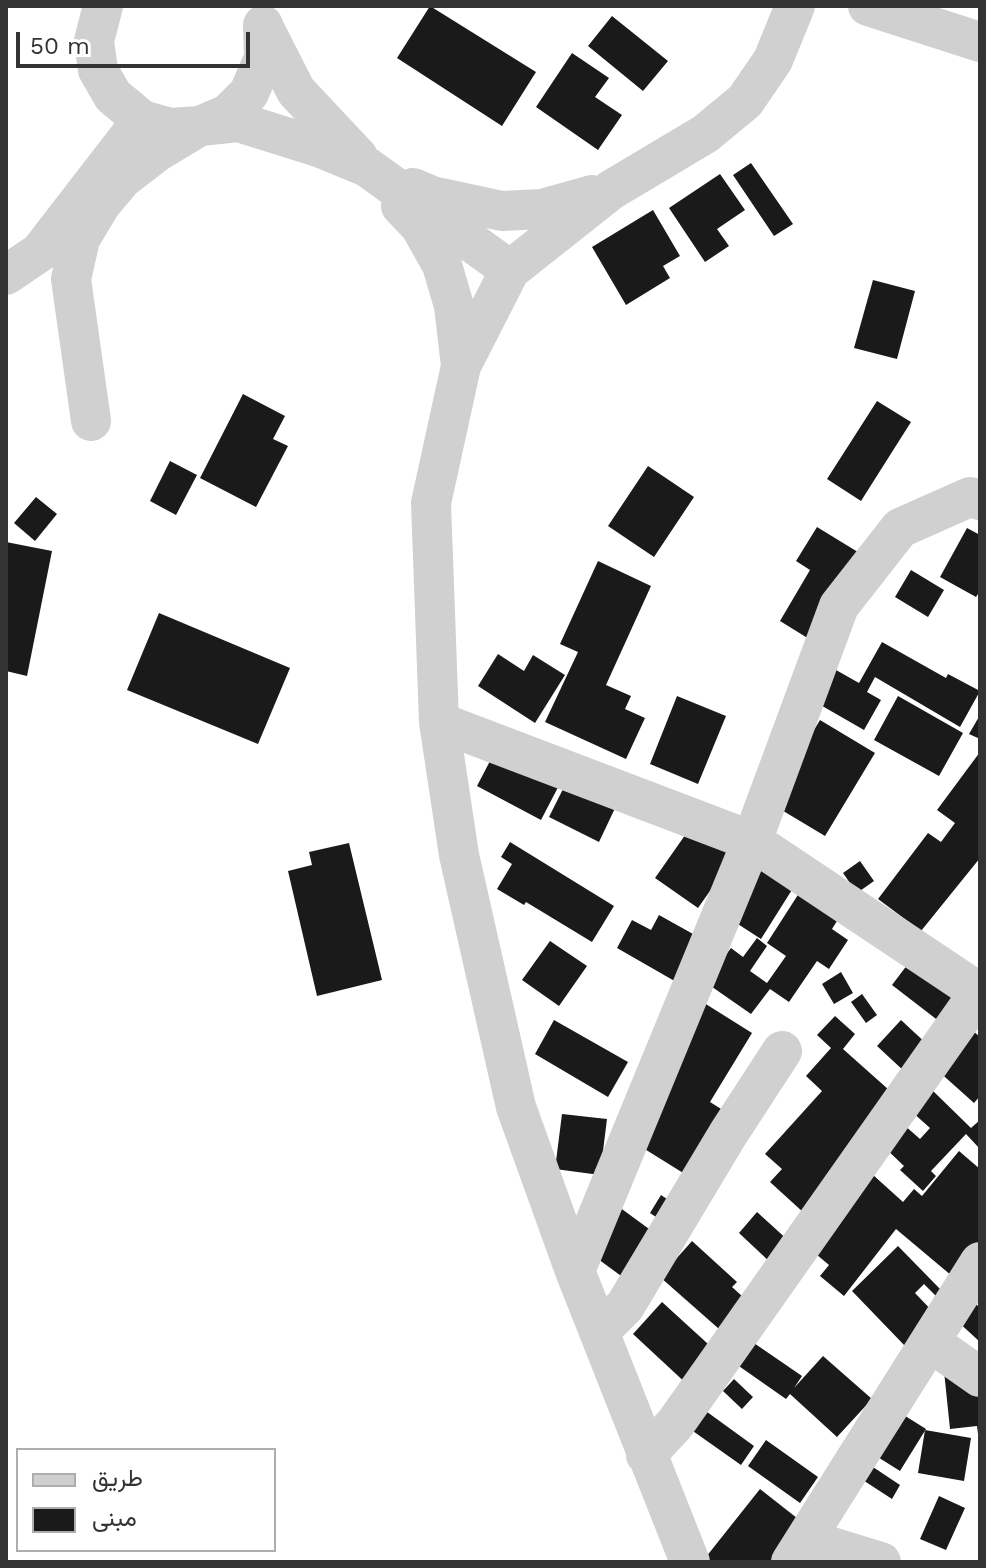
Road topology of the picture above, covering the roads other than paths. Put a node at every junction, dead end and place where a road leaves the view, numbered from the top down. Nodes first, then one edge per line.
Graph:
1 (103, 6) edge
2 (795, 6) edge
3 (868, 6) edge
4 (260, 17) edge
5 (980, 42) edge
6 (142, 120) junction
7 (200, 126) junction
8 (367, 167) junction
9 (611, 190) junction
10 (510, 270) junction
11 (6, 275) edge
12 (461, 366) junction
13 (91, 421) dead end
14 (980, 500) edge
15 (439, 722) junction
16 (752, 841) junction
17 (980, 992) edge
18 (782, 1051) dead end
19 (980, 1262) edge
20 (575, 1271) junction
21 (599, 1332) junction
22 (930, 1342) junction
23 (980, 1377) edge
24 (646, 1455) junction
25 (798, 1551) edge
26 (690, 1562) edge
27 (881, 1562) edge

1 - 6 street
2 - 9 street
3 - 5 street
4 - 7 street
4 - 8 street
6 - 7 street
6 - 11 street
7 - 8 street
7 - 13 street
8 - 9 street
8 - 10 street
8 - 12 street
9 - 10 street
10 - 12 street
12 - 15 street
14 - 16 street
15 - 16 street
15 - 20 street
16 - 17 street
16 - 20 street
17 - 24 street
18 - 21 street
19 - 22 street
20 - 21 street
21 - 24 street
22 - 23 street
22 - 25 street
24 - 26 street
25 - 27 street

